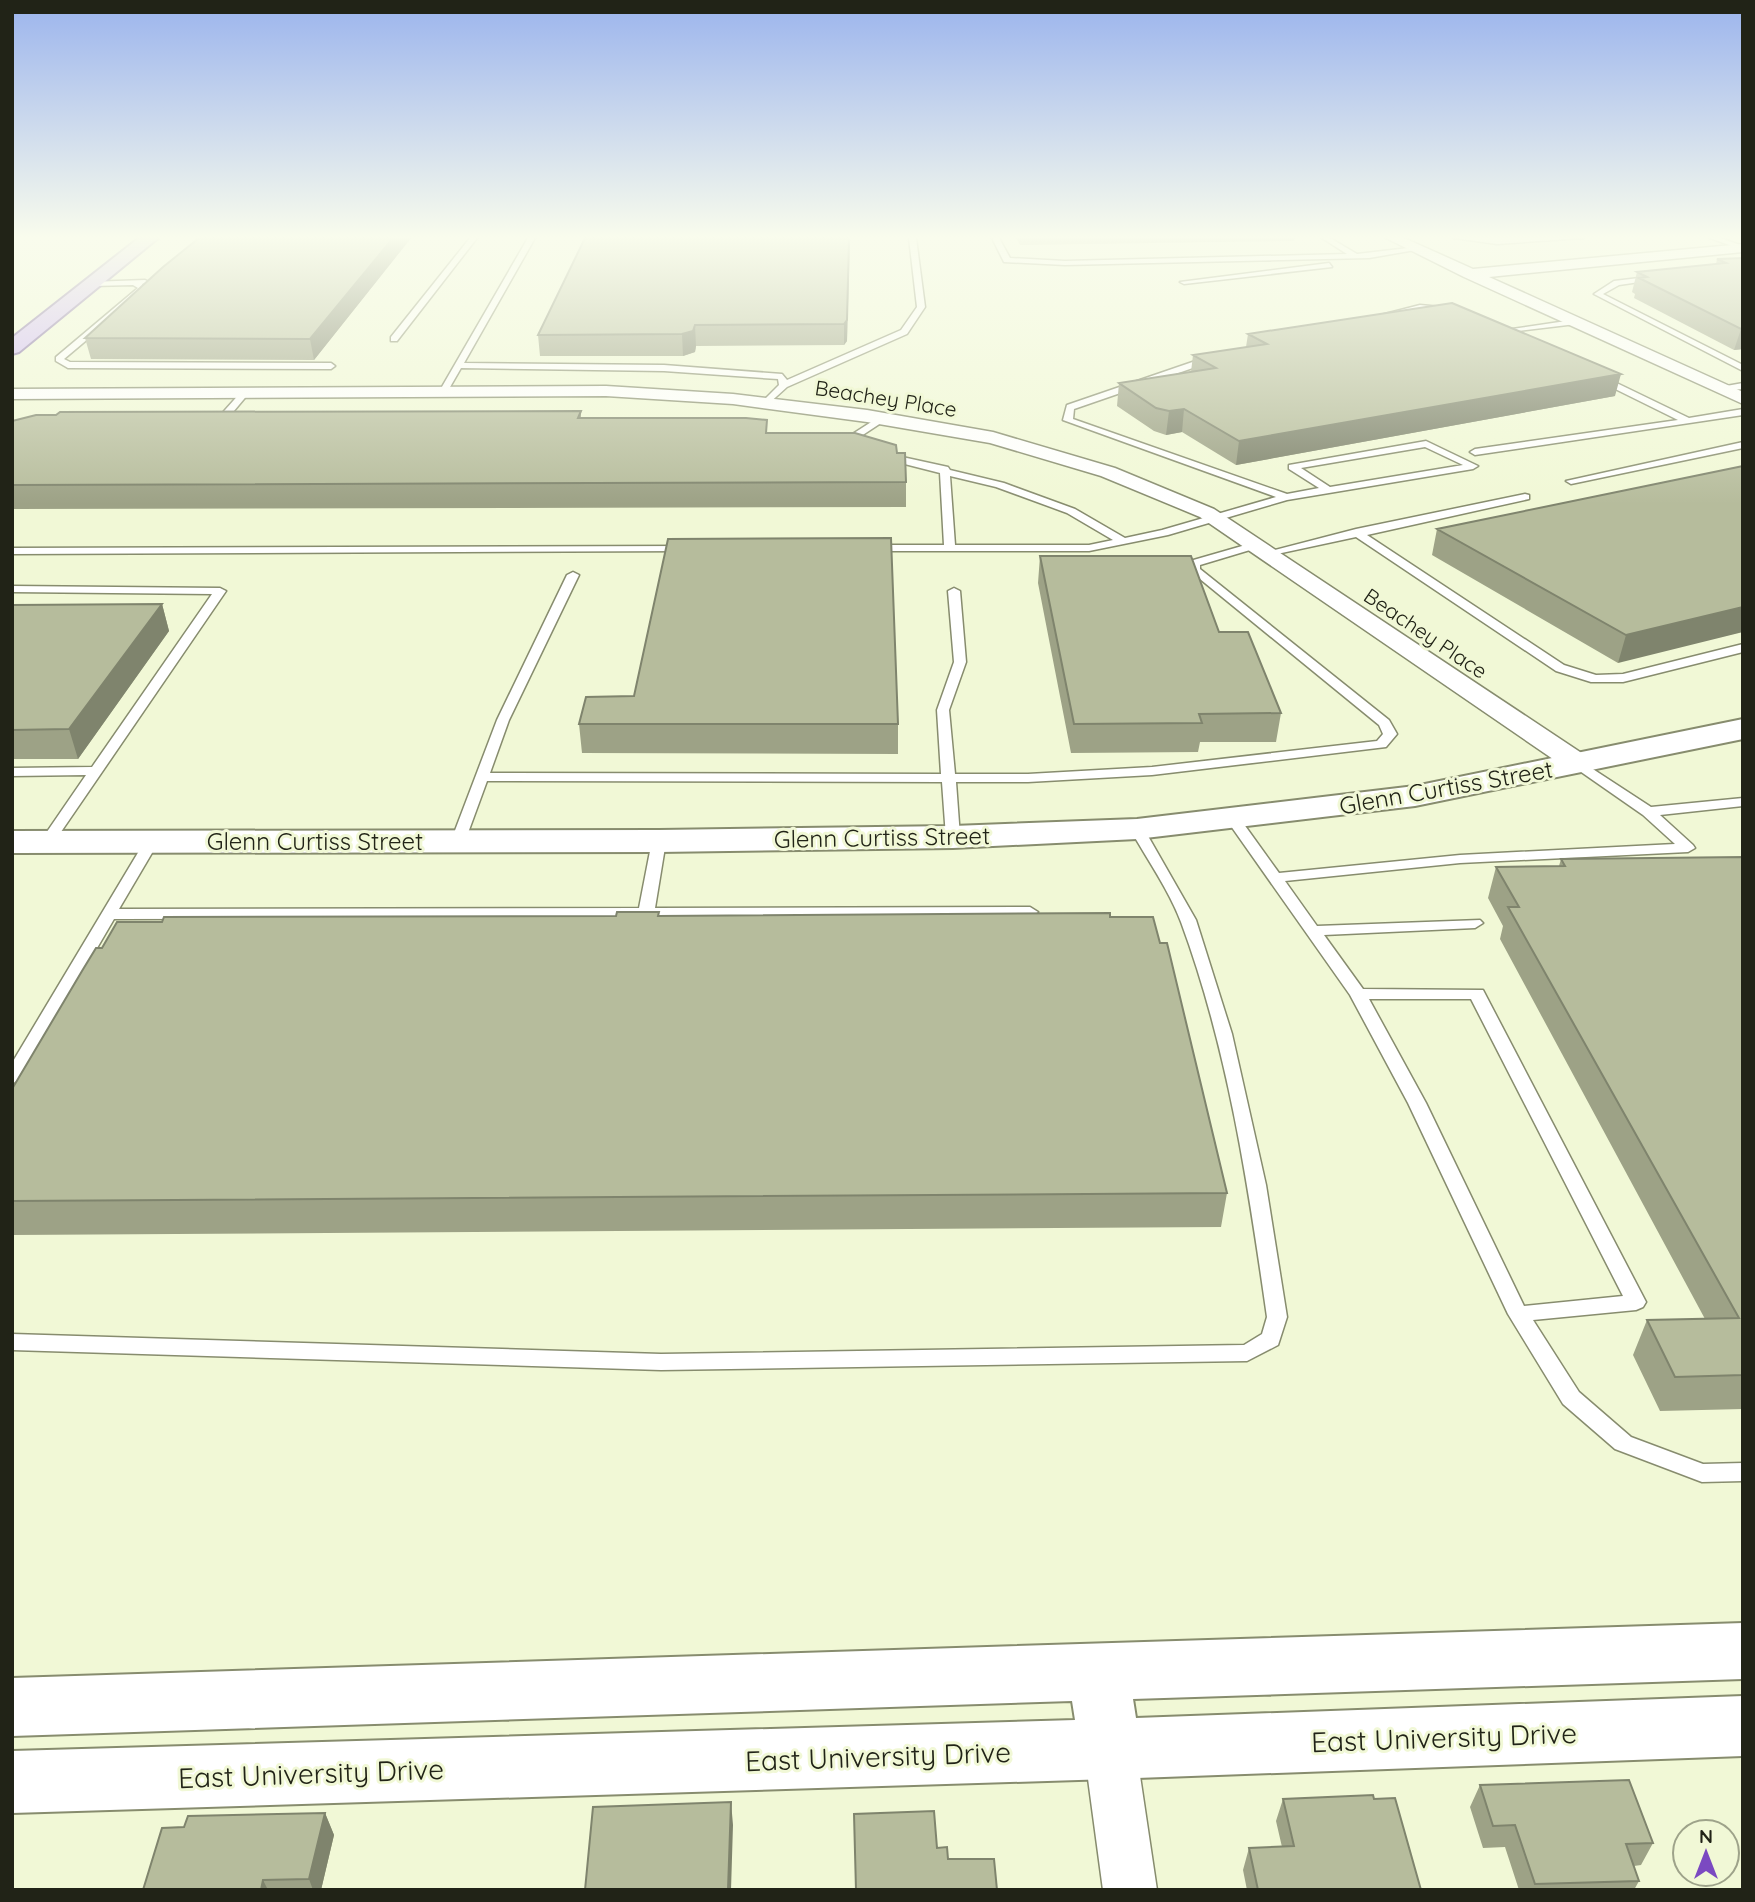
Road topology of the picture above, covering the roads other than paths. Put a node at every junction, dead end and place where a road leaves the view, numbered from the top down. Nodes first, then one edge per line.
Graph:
1 (39, 327) edge
2 (97, 327) edge
3 (404, 327) edge
4 (480, 327) edge
5 (908, 327) edge
6 (1494, 327) edge
7 (1535, 327) edge
8 (1584, 327) edge
9 (1662, 327) edge
10 (1502, 331) junction
11 (394, 339) dead end
12 (1527, 343) edge
13 (12, 348) edge
14 (1219, 356) edge
15 (458, 365) junction
16 (331, 366) dead end
17 (1743, 368) edge
18 (1589, 373) edge
19 (784, 385) junction
20 (1743, 386) edge
21 (1719, 388) junction
22 (443, 392) junction
23 (245, 393) junction
24 (12, 394) edge
25 (1743, 399) edge
26 (766, 404) junction
27 (1743, 412) edge
28 (882, 419) junction
29 (1688, 421) junction
30 (207, 422) edge
31 (220, 422) junction
32 (233, 422) edge
33 (829, 444) edge
34 (841, 446) junction
35 (1740, 447) edge
36 (855, 449) edge
37 (868, 452) edge
38 (1475, 452) dead end
39 (945, 469) junction
40 (1571, 481) dead end
41 (1330, 491) junction
42 (1286, 497) junction
43 (1525, 497) dead end
44 (1216, 519) junction
45 (1356, 532) junction
46 (1123, 541) junction
47 (698, 548) edge
48 (866, 548) edge
49 (950, 548) junction
50 (1262, 549) junction
51 (12, 551) edge
52 (573, 575) dead end
53 (12, 589) edge
54 (954, 592) dead end
55 (1743, 648) edge
56 (1743, 729) edge
57 (1579, 764) junction
58 (94, 771) junction
59 (12, 772) edge
60 (948, 776) junction
61 (481, 777) junction
62 (1743, 802) edge
63 (1648, 812) junction
64 (1233, 819) junction
65 (1137, 829) junction
66 (953, 837) junction
67 (152, 841) junction
68 (458, 841) junction
69 (659, 841) junction
70 (47, 842) junction
71 (12, 843) edge
72 (1275, 878) junction
73 (1030, 912) edge
74 (110, 914) junction
75 (646, 914) junction
76 (1475, 923) dead end
77 (1313, 931) junction
78 (1359, 994) junction
79 (12, 1078) edge
80 (1518, 1314) junction
81 (12, 1342) edge
82 (1743, 1472) edge
83 (1743, 1651) edge
84 (1098, 1672) junction
85 (12, 1707) edge
86 (1743, 1726) edge
87 (1110, 1749) junction
88 (12, 1782) edge
89 (1130, 1890) edge

1 - 13 main road
2 - 16 lane
3 - 11 lane
4 - 15 lane
5 - 19 lane
6 - 10 lane
7 - 10 lane
8 - 21 street
9 - 17 lane
10 - 12 lane
14 - 42 lane
15 - 19 lane
15 - 22 lane
18 - 29 lane
19 - 26 lane
20 - 21 lane
21 - 25 street
22 - 23 street, Beachey Place
22 - 26 street, Beachey Place
23 - 24 street, Beachey Place
23 - 31 lane
26 - 28 street, Beachey Place
27 - 29 lane
28 - 34 lane
28 - 44 street, Beachey Place
29 - 38 lane
30 - 31 lane
31 - 32 lane
33 - 34 lane
34 - 36 lane
35 - 40 lane
37 - 39 lane
39 - 46 lane
39 - 49 lane
41 - 41 lane
41 - 42 lane
42 - 44 lane
43 - 45 lane
44 - 46 lane
44 - 50 street, Beachey Place
45 - 50 lane
45 - 55 lane
46 - 49 lane
47 - 51 lane
48 - 49 lane
50 - 57 street, Beachey Place
50 - 60 lane
52 - 61 lane
53 - 58 lane
54 - 60 lane
56 - 57 street, Glenn Curtiss Street
57 - 63 lane
57 - 64 street, Glenn Curtiss Street
58 - 59 lane
58 - 70 lane
60 - 61 lane
60 - 66 lane
61 - 68 lane
62 - 63 lane
63 - 72 lane
64 - 65 street, Glenn Curtiss Street
64 - 72 lane
65 - 66 street, Glenn Curtiss Street
65 - 81 lane
66 - 69 street, Glenn Curtiss Street
67 - 68 street, Glenn Curtiss Street
67 - 70 street, Glenn Curtiss Street
67 - 74 lane
68 - 69 street, Glenn Curtiss Street
69 - 75 lane
70 - 71 street, Glenn Curtiss Street
72 - 77 lane
73 - 75 lane
74 - 75 lane
74 - 79 lane
76 - 77 lane
77 - 78 lane
78 - 80 lane
78 - 80 lane
80 - 82 lane
83 - 84 street
84 - 85 street
84 - 87 street
86 - 87 street, East University Drive
87 - 88 street, East University Drive
87 - 89 street

